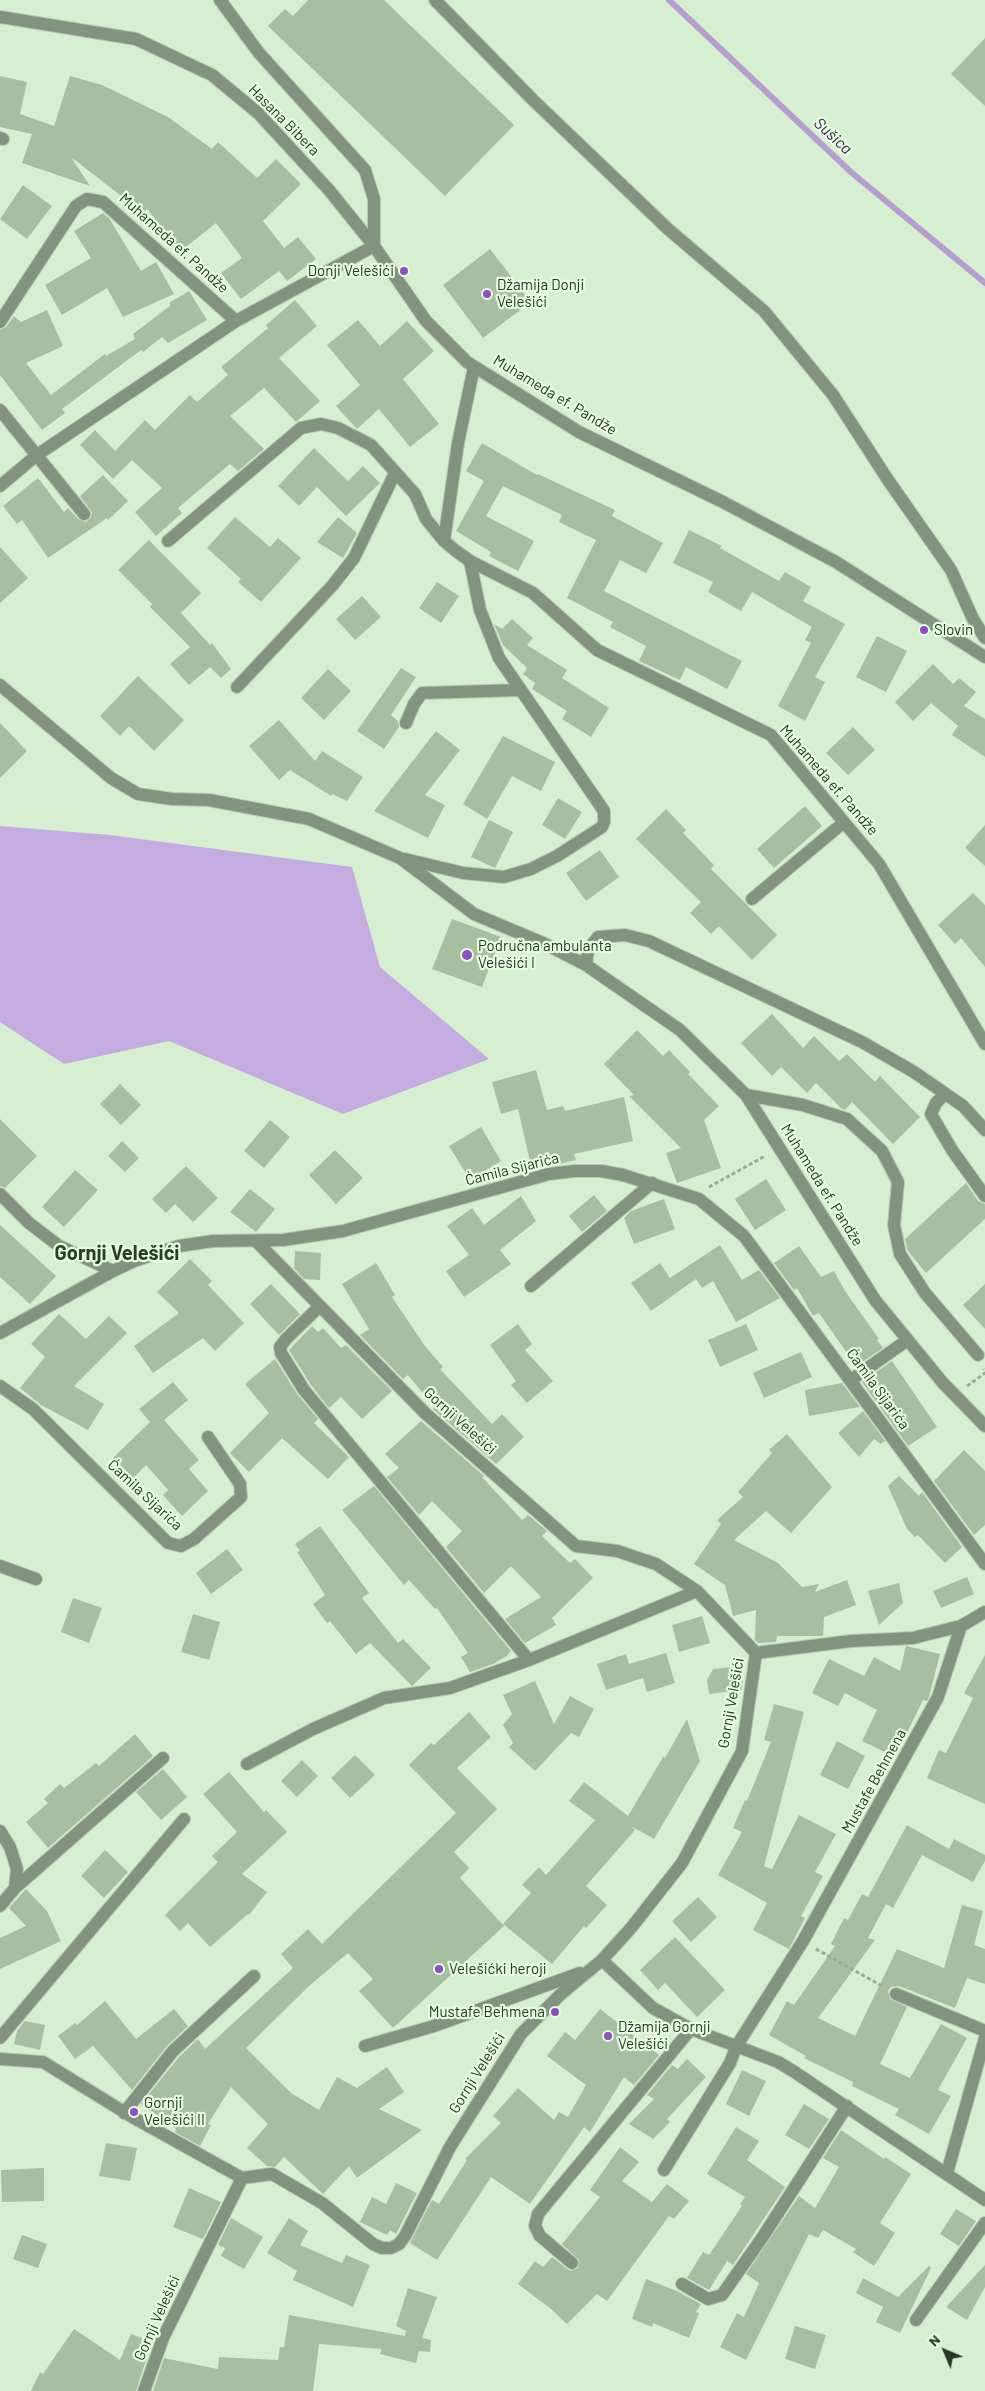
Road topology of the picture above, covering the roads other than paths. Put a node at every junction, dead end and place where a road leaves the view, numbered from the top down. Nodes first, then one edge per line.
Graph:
1 (220, 0) edge
2 (434, 0) edge
3 (0, 17) edge
4 (374, 246) junction
5 (236, 321) junction
6 (426, 321) joint
7 (0, 322) edge
8 (474, 367) junction
9 (0, 410) edge
10 (37, 455) junction
11 (395, 472) junction
12 (0, 486) edge
13 (84, 514) dead end
14 (168, 541) dead end
15 (444, 541) junction
16 (470, 561) junction
17 (985, 638) edge
18 (985, 657) edge
19 (0, 685) edge
20 (237, 686) dead end
21 (521, 690) junction
22 (406, 723) dead end
23 (843, 823) junction
24 (400, 858) junction
25 (752, 899) dead end
26 (586, 965) junction
27 (985, 1044) edge
28 (945, 1094) junction
29 (746, 1095) junction
30 (985, 1130) edge
31 (652, 1183) junction
32 (0, 1194) edge
33 (985, 1196) edge
34 (257, 1242) junction
35 (113, 1271) junction
36 (531, 1286) dead end
37 (320, 1306) junction
38 (0, 1333) edge
39 (906, 1341) junction
40 (978, 1355) dead end
41 (851, 1380) junction
42 (0, 1386) edge
43 (985, 1426) edge
44 (208, 1437) dead end
45 (985, 1564) edge
46 (0, 1566) edge
47 (36, 1580) dead end
48 (697, 1591) junction
49 (985, 1612) edge
50 (961, 1626) junction
51 (756, 1653) junction
52 (529, 1660) junction
53 (163, 1758) dead end
54 (247, 1764) dead end
55 (184, 1819) dead end
56 (0, 1831) edge
57 (15, 1888) junction
58 (0, 1906) edge
59 (602, 1960) junction
60 (591, 1968) junction
61 (254, 1976) dead end
62 (896, 1994) road end
63 (691, 2029) junction
64 (985, 2031) edge
65 (0, 2038) edge
66 (985, 2038) edge
67 (365, 2046) dead end
68 (736, 2047) junction
69 (0, 2059) edge
70 (847, 2106) junction
71 (124, 2112) junction
72 (664, 2170) dead end
73 (946, 2173) junction
74 (242, 2178) junction
75 (985, 2200) edge
76 (985, 2223) edge
77 (572, 2263) dead end
78 (682, 2284) dead end
79 (916, 2320) dead end
80 (144, 2391) edge

1 - 4 street
2 - 17 street
3 - 4 street, Hasana Bibera
4 - 5 street
4 - 6 street, Hasana Bibera
5 - 7 street, Muhameda ef. Pandže
5 - 10 street
6 - 8 street, Muhameda ef. Pandže
8 - 15 street, Muhameda ef. Pandže
8 - 18 street, Muhameda ef. Pandže
9 - 10 street
10 - 12 street
10 - 13 street
11 - 14 street, Muhameda ef. Pandže
11 - 15 street, Muhameda ef. Pandže
11 - 20 street
15 - 16 street, Muhameda ef. Pandže
16 - 21 street
16 - 23 street, Muhameda ef. Pandže
19 - 24 street, Muhameda ef. Pandže
21 - 22 street
21 - 24 street
23 - 25 street
23 - 27 street, Muhameda ef. Pandže
24 - 26 street, Muhameda ef. Pandže
26 - 28 street
26 - 29 street, Muhameda ef. Pandže
28 - 30 street
28 - 33 street
29 - 39 street, Muhameda ef. Pandže
29 - 40 street
31 - 34 street, Ćamila Sijarića
31 - 36 street
31 - 41 street, Ćamila Sijarića
32 - 35 street
34 - 35 street, Ćamila Sijarića
34 - 37 street, Gornji Velešići
35 - 38 street, Ćamila Sijarića
37 - 48 street, Gornji Velešići
37 - 52 street
39 - 41 street
39 - 43 street, Muhameda ef. Pandže
41 - 45 street, Ćamila Sijarića
42 - 44 street, Ćamila Sijarića
46 - 47 street
48 - 51 street, Gornji Velešići
48 - 52 street
49 - 50 street, Gornji Velešići
50 - 51 street, Gornji Velešići
50 - 68 street, Mustafe Behmena
51 - 59 street, Gornji Velešići
52 - 54 street
53 - 57 street
55 - 65 street
56 - 57 street
57 - 58 street
59 - 60 street, Gornji Velešići
59 - 63 street
60 - 67 street
60 - 74 street, Gornji Velešići
61 - 71 street
62 - 64 street
63 - 68 street
63 - 77 street
66 - 73 street
68 - 70 street
68 - 72 street, Mustafe Behmena
69 - 71 street
70 - 73 street
70 - 78 street
71 - 74 street
73 - 75 street
74 - 80 street, Gornji Velešići
76 - 79 street

